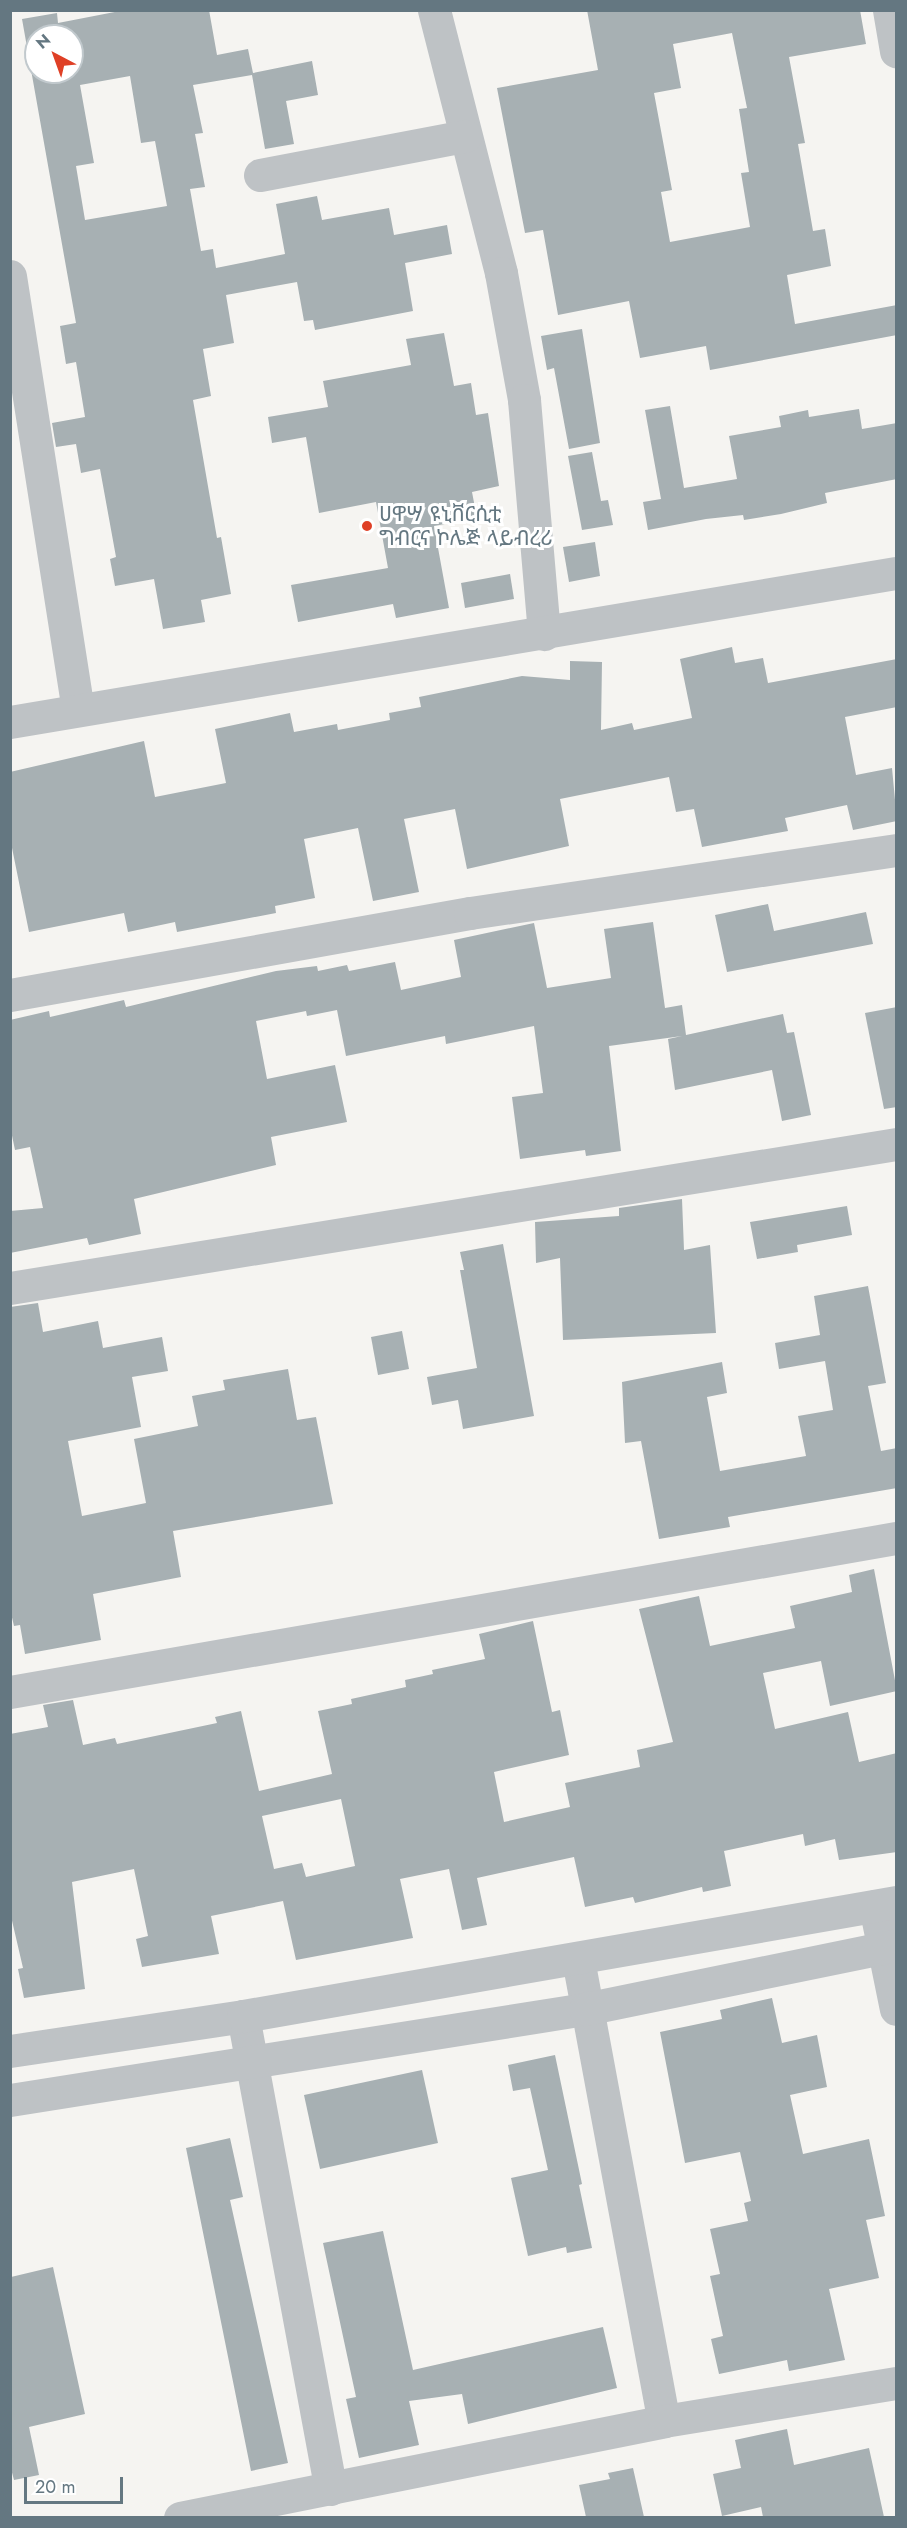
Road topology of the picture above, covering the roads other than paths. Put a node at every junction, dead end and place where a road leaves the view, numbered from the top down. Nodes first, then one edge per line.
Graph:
1 (434, 10) edge
2 (890, 10) edge
3 (897, 51) edge
4 (465, 136) junction
5 (260, 175) dead end
6 (10, 276) edge
7 (897, 573) edge
8 (544, 634) junction
9 (78, 709) junction
10 (10, 722) edge
11 (897, 850) edge
12 (10, 995) edge
13 (897, 1144) edge
14 (10, 1288) edge
15 (897, 1538) edge
16 (10, 1692) edge
17 (886, 1904) edge
18 (891, 1946) edge
19 (578, 1959) junction
20 (585, 2009) junction
21 (897, 2009) edge
22 (243, 2016) junction
23 (10, 2051) edge
24 (249, 2062) junction
25 (10, 2100) edge
26 (897, 2383) edge
27 (664, 2421) junction
28 (331, 2489) junction
29 (249, 2511) edge
30 (180, 2517) edge

1 - 4 street
2 - 3 street
4 - 5 street
4 - 8 street
6 - 9 street
7 - 8 street
8 - 9 street
9 - 10 street
11 - 12 street
13 - 14 street
15 - 16 street
17 - 18 street
17 - 19 street
18 - 20 street
18 - 21 street
19 - 20 street
19 - 22 street
20 - 24 street
20 - 27 street
22 - 23 street
22 - 24 street
24 - 25 street
24 - 28 street
26 - 27 street
27 - 28 street
28 - 29 street
29 - 30 street

